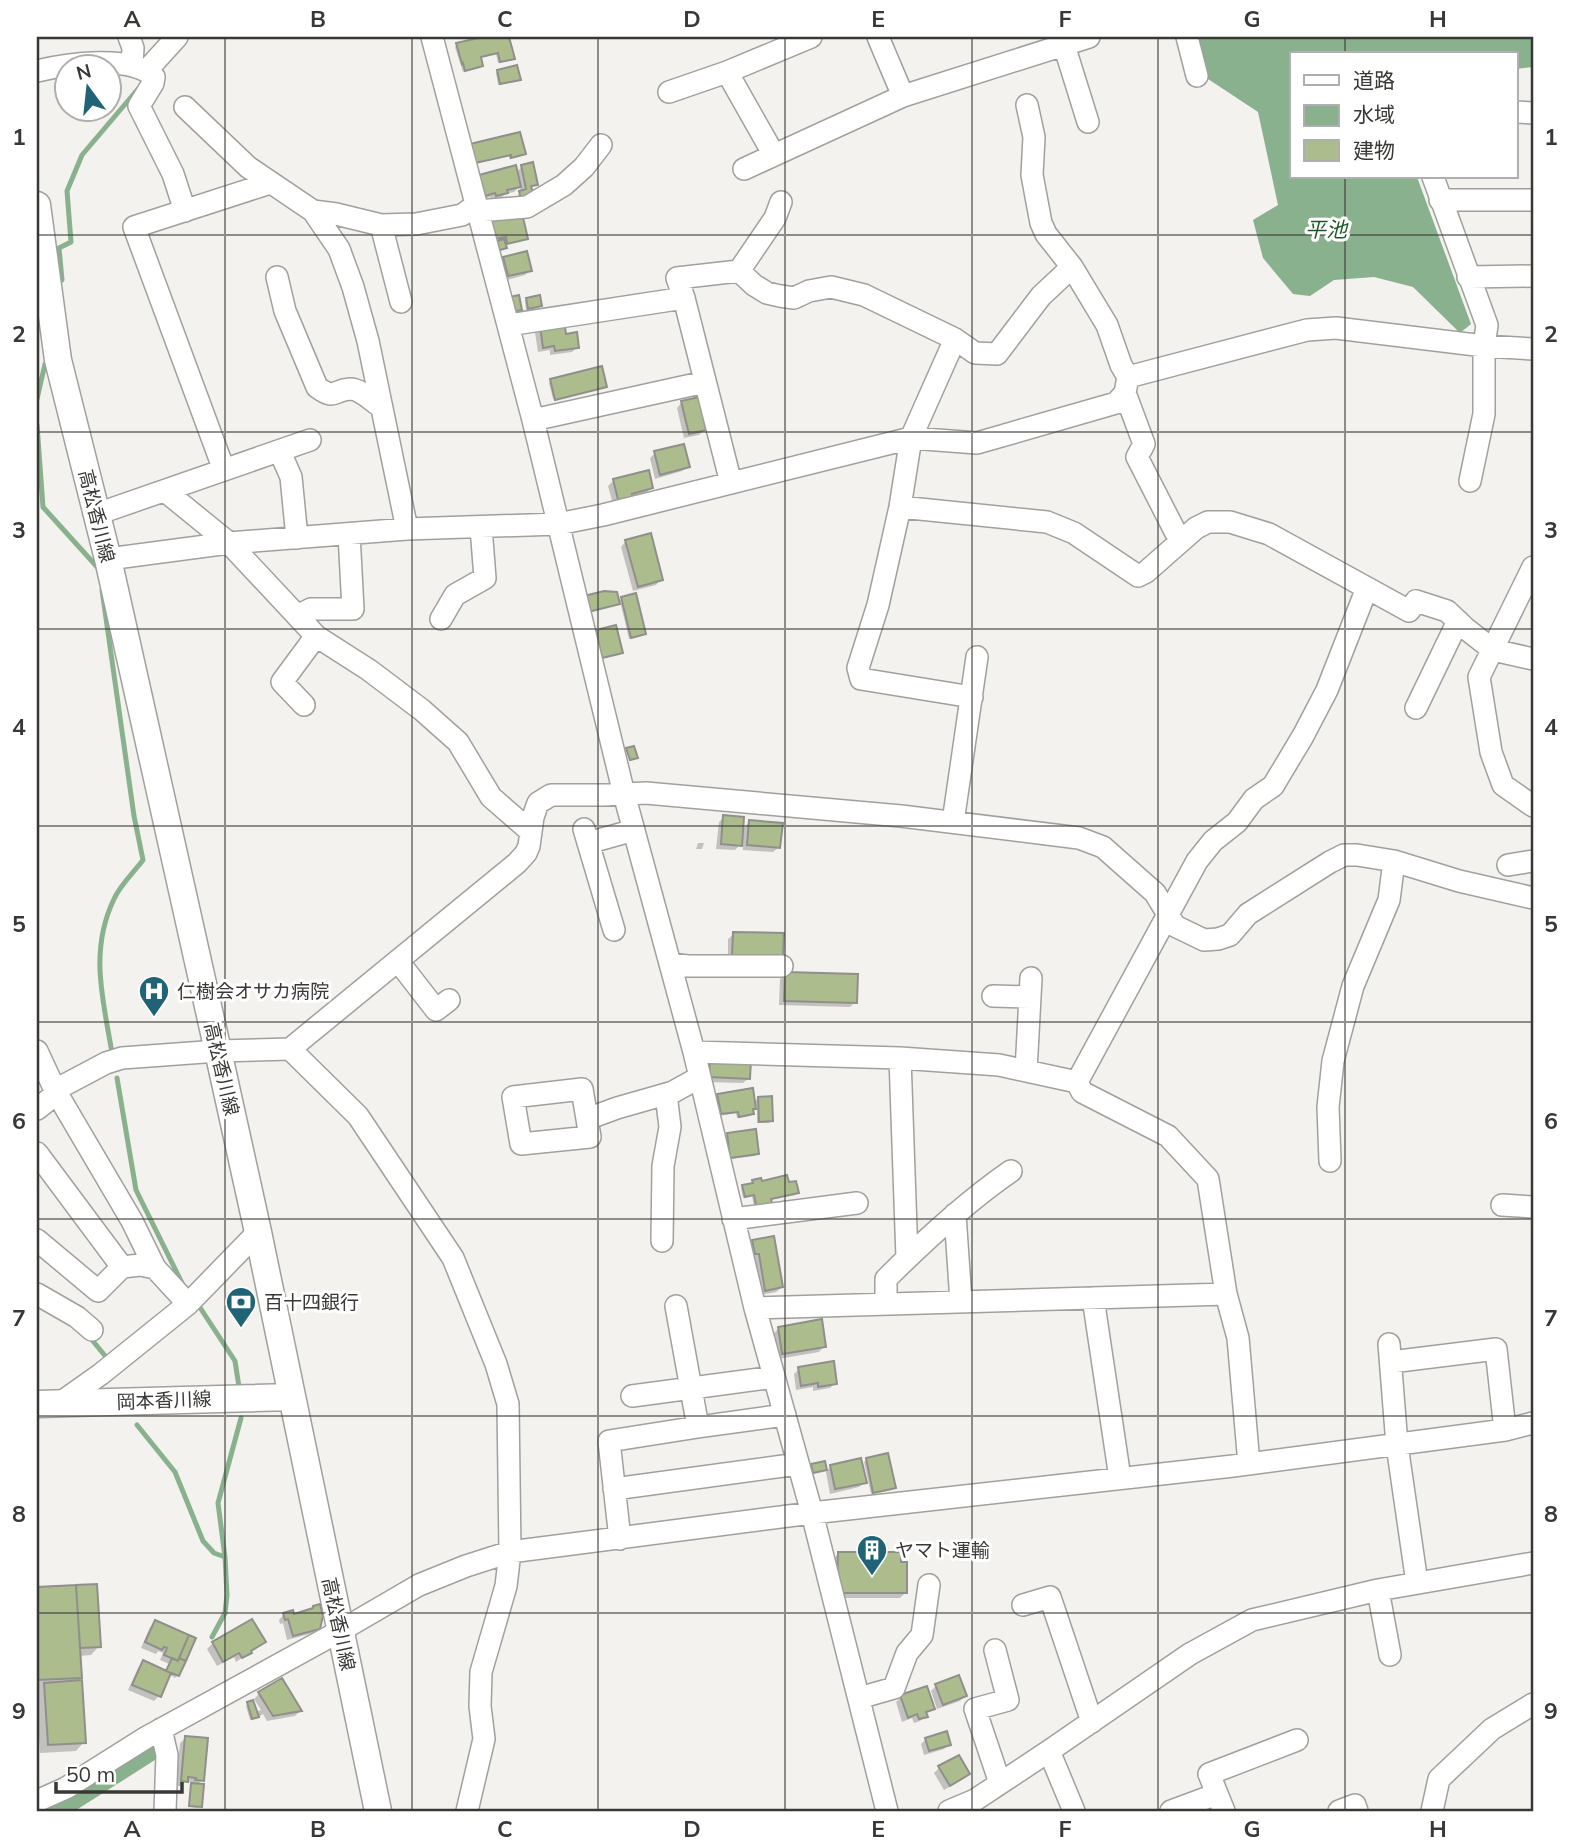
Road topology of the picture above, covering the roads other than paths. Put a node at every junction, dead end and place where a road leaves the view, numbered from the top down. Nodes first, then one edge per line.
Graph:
1 (129, 37) edge
2 (177, 37) edge
3 (432, 37) edge
4 (811, 37) edge
5 (878, 37) edge
6 (1089, 37) edge
7 (1186, 37) edge
8 (788, 41) edge
9 (1064, 45) junction
10 (37, 71) edge
11 (145, 71) junction
12 (727, 72) junction
13 (1197, 76) dead end
14 (669, 92) dead end
15 (903, 96) junction
16 (1027, 105) dead end
17 (185, 107) dead end
18 (1088, 122) dead end
19 (601, 145) dead end
20 (774, 155) junction
21 (744, 169) dead end
22 (1433, 178) edge
23 (270, 183) junction
24 (1440, 200) junction
25 (1533, 200) edge
26 (781, 202) dead end
27 (37, 205) edge
28 (477, 208) junction
29 (184, 211) junction
30 (313, 211) junction
31 (381, 225) junction
32 (1072, 267) junction
33 (739, 271) junction
34 (1533, 276) edge
35 (277, 277) dead end
36 (1468, 277) junction
37 (684, 298) junction
38 (401, 302) dead end
39 (508, 325) junction
40 (955, 339) junction
41 (1484, 346) junction
42 (1533, 349) edge
43 (705, 382) junction
44 (1127, 385) junction
45 (381, 407) junction
46 (533, 420) junction
47 (911, 438) junction
48 (310, 440) dead end
49 (280, 452) junction
50 (224, 470) junction
51 (1470, 481) dead end
52 (731, 483) junction
53 (165, 491) junction
54 (900, 507) junction
55 (97, 514) junction
56 (558, 524) junction
57 (481, 527) junction
58 (407, 529) junction
59 (349, 534) junction
60 (297, 538) junction
61 (1180, 541) junction
62 (229, 544) junction
63 (108, 559) junction
64 (1531, 576) edge
65 (1367, 588) junction
66 (297, 616) junction
67 (441, 619) dead end
68 (1458, 621) junction
69 (316, 636) junction
70 (1493, 650) junction
71 (977, 657) dead end
72 (1533, 660) edge
73 (972, 697) junction
74 (304, 705) dead end
75 (1416, 708) dead end
76 (624, 794) junction
77 (1533, 806) edge
78 (953, 822) junction
79 (634, 830) junction
80 (530, 831) junction
81 (1394, 861) junction
82 (1533, 861) edge
83 (1508, 865) dead end
84 (1533, 898) edge
85 (1167, 913) junction
86 (614, 930) dead end
87 (398, 961) junction
88 (670, 964) junction
89 (782, 966) dead end
90 (993, 996) dead end
91 (449, 1000) dead end
92 (290, 1049) junction
93 (37, 1051) edge
94 (218, 1051) junction
95 (694, 1052) junction
96 (900, 1058) junction
97 (1026, 1071) junction
98 (700, 1077) junction
99 (1077, 1082) junction
100 (55, 1090) junction
101 (666, 1094) junction
102 (37, 1109) edge
103 (587, 1119) dead end
104 (37, 1153) edge
105 (1330, 1161) dead end
106 (1012, 1171) dead end
107 (858, 1203) dead end
108 (1502, 1205) dead end
109 (1533, 1207) edge
110 (955, 1214) junction
111 (733, 1219) junction
112 (258, 1232) junction
113 (37, 1240) edge
114 (662, 1241) dead end
115 (907, 1258) junction
116 (122, 1267) junction
117 (155, 1268) junction
118 (37, 1294) edge
119 (1226, 1294) junction
120 (1093, 1298) junction
121 (961, 1302) junction
122 (188, 1304) junction
123 (886, 1304) junction
124 (676, 1306) dead end
125 (755, 1308) junction
126 (92, 1330) dead end
127 (774, 1377) junction
128 (691, 1388) junction
129 (632, 1396) dead end
130 (292, 1397) junction
131 (48, 1404) edge
132 (785, 1416) junction
133 (1533, 1423) edge
134 (698, 1427) junction
135 (1505, 1430) junction
136 (1397, 1445) junction
137 (798, 1464) junction
138 (1249, 1464) junction
139 (1120, 1478) junction
140 (614, 1489) junction
141 (812, 1513) junction
142 (620, 1539) junction
143 (510, 1552) junction
144 (1533, 1563) edge
145 (1417, 1583) junction
146 (929, 1585) dead end
147 (1378, 1590) junction
148 (1023, 1605) dead end
149 (340, 1631) junction
150 (995, 1650) dead end
151 (1390, 1655) dead end
152 (859, 1698) junction
153 (1533, 1703) edge
154 (1092, 1722) junction
155 (162, 1729) junction
156 (1297, 1740) dead end
157 (1049, 1751) junction
158 (1000, 1783) junction
159 (37, 1801) edge
160 (1220, 1803) edge
161 (165, 1811) edge
162 (378, 1811) edge
163 (467, 1811) edge
164 (887, 1811) edge
165 (949, 1811) edge
166 (1074, 1811) edge
167 (1171, 1811) edge
168 (1339, 1811) edge
169 (1357, 1811) edge
170 (1432, 1811) edge

1 - 11 street
2 - 11 street
3 - 28 street
4 - 8 street
5 - 15 street
6 - 9 street
7 - 13 street
8 - 12 street
9 - 15 street
9 - 18 street
10 - 11 street
11 - 29 street
12 - 14 street
12 - 20 street
15 - 20 street
16 - 32 street
17 - 23 street
19 - 28 street
20 - 21 street
22 - 24 street
23 - 29 street
23 - 30 street
24 - 25 street
24 - 36 street
26 - 33 street
27 - 55 main road, 高松香川線
28 - 31 street
28 - 39 street
29 - 50 street
30 - 31 street
30 - 45 street
31 - 38 street
32 - 40 street
32 - 44 street
33 - 37 street
33 - 40 street
34 - 36 street
35 - 45 street
36 - 41 street
37 - 39 street
37 - 43 street
39 - 46 street
40 - 47 street
41 - 42 street
41 - 44 street
41 - 51 street
43 - 46 street
43 - 52 street
44 - 47 street
44 - 61 street
45 - 58 street
46 - 56 street
47 - 52 street
47 - 54 street
48 - 49 street
49 - 50 street
49 - 60 street
50 - 53 street
52 - 56 street
53 - 55 street
53 - 62 street
54 - 61 street
54 - 73 street
55 - 63 main road, 高松香川線
56 - 57 street
56 - 76 street
57 - 58 street
57 - 67 street
58 - 59 street
59 - 60 street
59 - 66 street
60 - 62 street
61 - 65 street
62 - 63 street
62 - 66 street
63 - 94 main road, 高松香川線
64 - 70 street
65 - 68 street
65 - 85 street
66 - 69 street
68 - 70 street
68 - 75 street
69 - 74 street
69 - 80 street
70 - 72 street
70 - 77 street
71 - 73 street
73 - 78 street
76 - 78 street
76 - 79 street
76 - 80 street
78 - 85 street
79 - 86 street
79 - 88 street
80 - 87 street
81 - 84 street
81 - 85 street
81 - 105 street
82 - 83 street
85 - 99 street
87 - 91 street
87 - 92 street
88 - 89 street
88 - 95 street
90 - 97 street
92 - 94 street
92 - 143 street
93 - 100 street
94 - 100 street
94 - 112 main road, 高松香川線
95 - 96 street
95 - 98 street
96 - 97 street
96 - 115 street
97 - 99 street
98 - 101 street
98 - 111 street
99 - 119 street
100 - 102 street
100 - 117 street
101 - 103 street
101 - 114 street
104 - 116 street
106 - 110 street
107 - 111 street
108 - 109 street
110 - 115 street
110 - 121 street
111 - 125 street
112 - 122 street
112 - 130 main road, 高松香川線
113 - 116 street
115 - 123 street
116 - 117 street
117 - 122 street
118 - 126 street
119 - 120 street
119 - 138 street
120 - 121 street
120 - 139 street
121 - 123 street
122 - 131 street
123 - 125 street
124 - 128 street
125 - 127 street
127 - 128 street
127 - 132 street
128 - 129 street
128 - 134 street
130 - 131 main road, 岡本香川線
130 - 149 main road, 高松香川線
132 - 134 street
132 - 137 street
133 - 135 street
134 - 140 street
135 - 136 street
135 - 136 street
136 - 138 street
136 - 145 street
137 - 140 street
137 - 141 street
138 - 139 street
139 - 141 street
140 - 142 street
141 - 142 street
141 - 152 street
142 - 143 street
143 - 149 street
143 - 163 street
144 - 145 street
145 - 147 street
146 - 152 street
147 - 151 street
147 - 154 street
148 - 154 street
149 - 155 street
149 - 162 main road, 高松香川線
150 - 158 street
152 - 164 street
153 - 170 street
154 - 157 street
155 - 159 street
155 - 161 street
156 - 160 street
157 - 158 street
157 - 166 street
158 - 165 street
160 - 167 street
168 - 169 street

